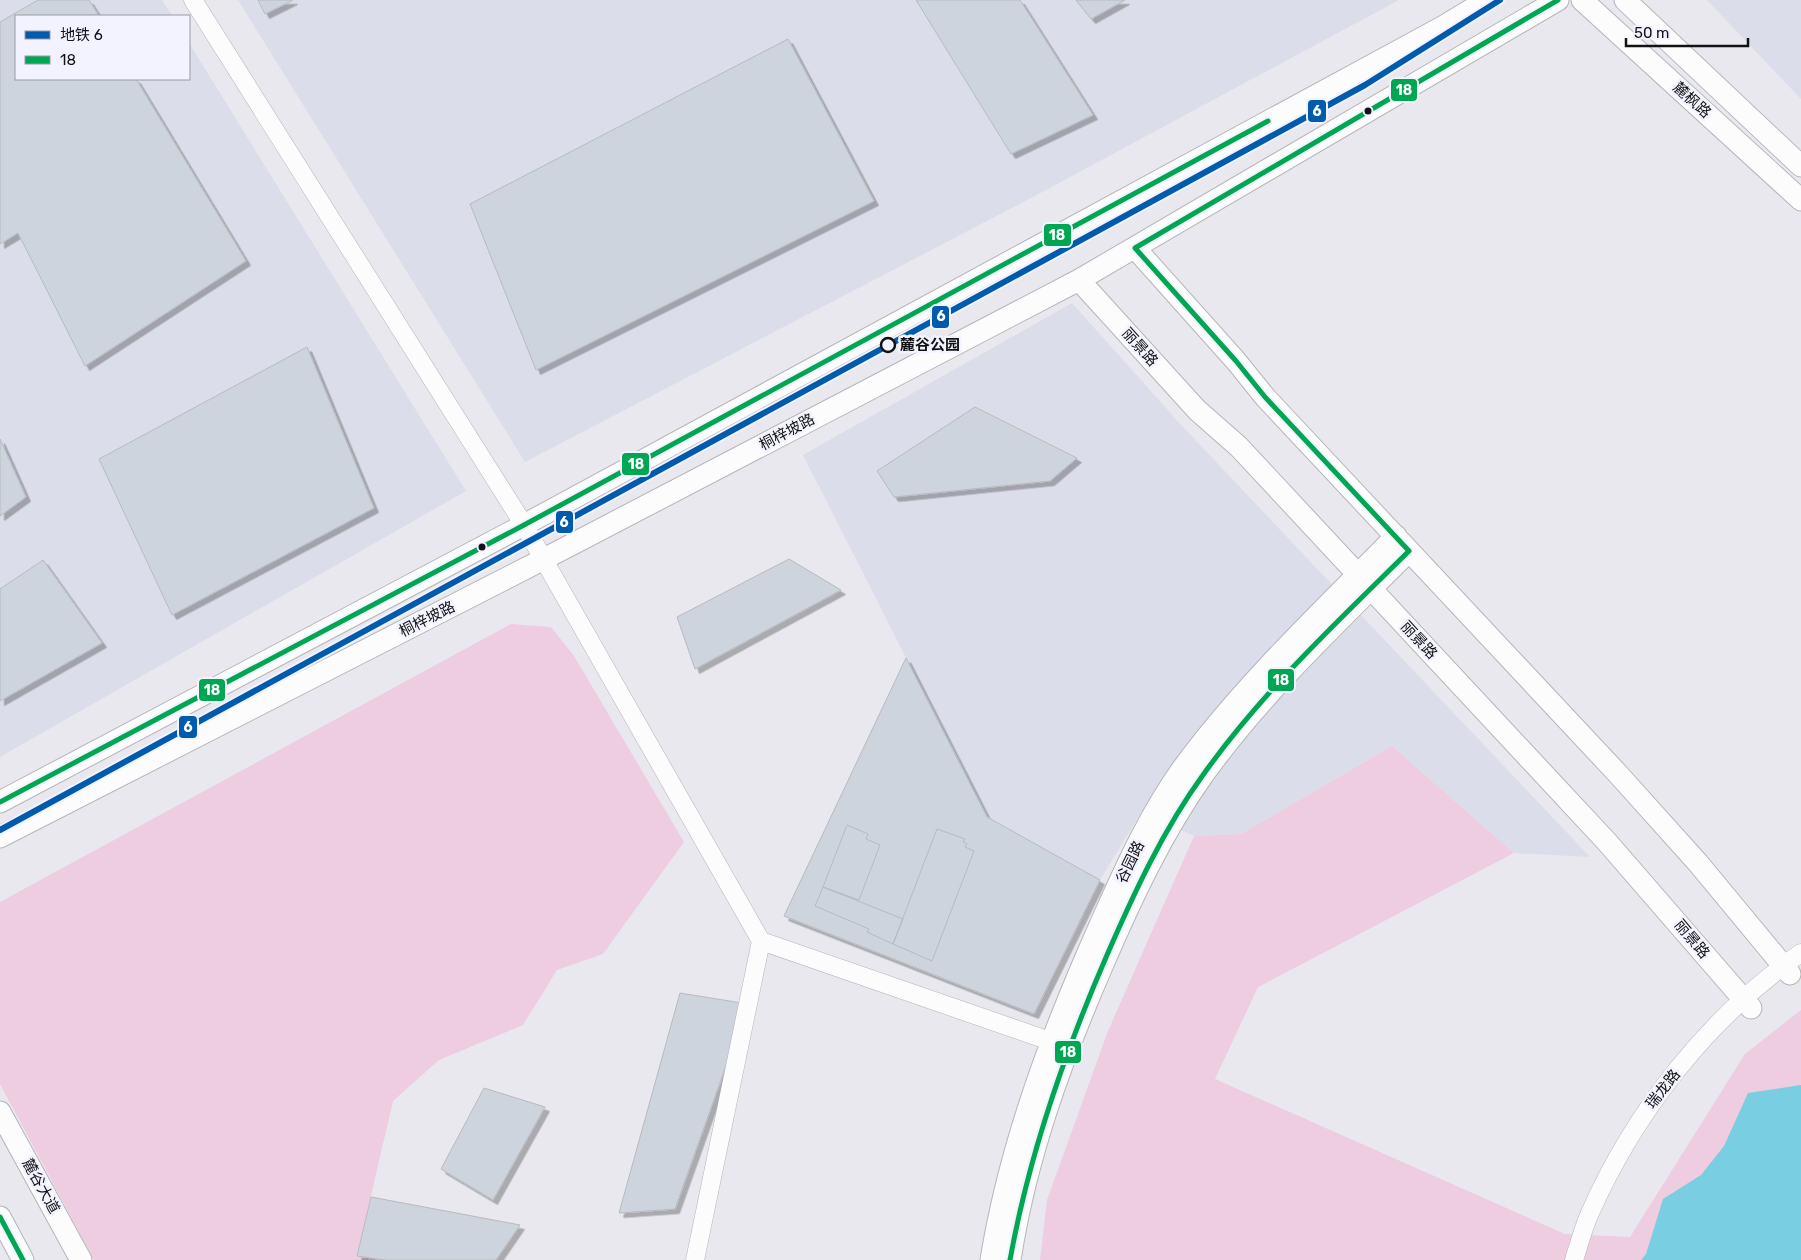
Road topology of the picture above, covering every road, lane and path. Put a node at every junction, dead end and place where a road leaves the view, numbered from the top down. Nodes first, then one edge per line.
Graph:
1 (193, 0) edge
2 (1486, 0) edge
3 (1558, 0) edge
4 (1582, 0) edge
5 (1625, 0) edge
6 (1801, 166) edge
7 (1801, 200) edge
8 (1135, 248) junction
9 (1079, 280) junction
10 (524, 525) junction
11 (1403, 543) junction
12 (542, 560) junction
13 (1365, 582) junction
14 (0, 802) edge
15 (0, 837) edge
16 (761, 941) junction
17 (1801, 953) edge
18 (1792, 969) edge
19 (1747, 1004) junction
20 (1050, 1041) junction
21 (0, 1112) edge
22 (0, 1217) edge
23 (23, 1260) edge
24 (81, 1260) edge
25 (695, 1260) edge
26 (991, 1260) edge
27 (1010, 1260) edge
28 (1574, 1260) edge
29 (1584, 1260) edge

1 - 10 street
2 - 10 main road
3 - 8 main road, 桐梓坡路
4 - 7 main road, 麓枫路
5 - 6 main road
8 - 9 main road, 桐梓坡路
8 - 11 main road
9 - 12 main road, 桐梓坡路
9 - 13 main road, 丽景路
10 - 12 street
10 - 14 main road
11 - 13 main road, 谷园路
11 - 18 main road
12 - 15 main road, 桐梓坡路
12 - 16 street
13 - 19 main road, 丽景路
13 - 20 main road, 谷园路
13 - 27 main road, 谷园路
16 - 20 street
16 - 25 street
17 - 18 street, 瑞龙路
18 - 19 street, 瑞龙路
19 - 28 street, 瑞龙路
19 - 29 street, 瑞龙路
20 - 26 main road, 谷园路
21 - 24 main road, 麓谷大道
22 - 23 main road

